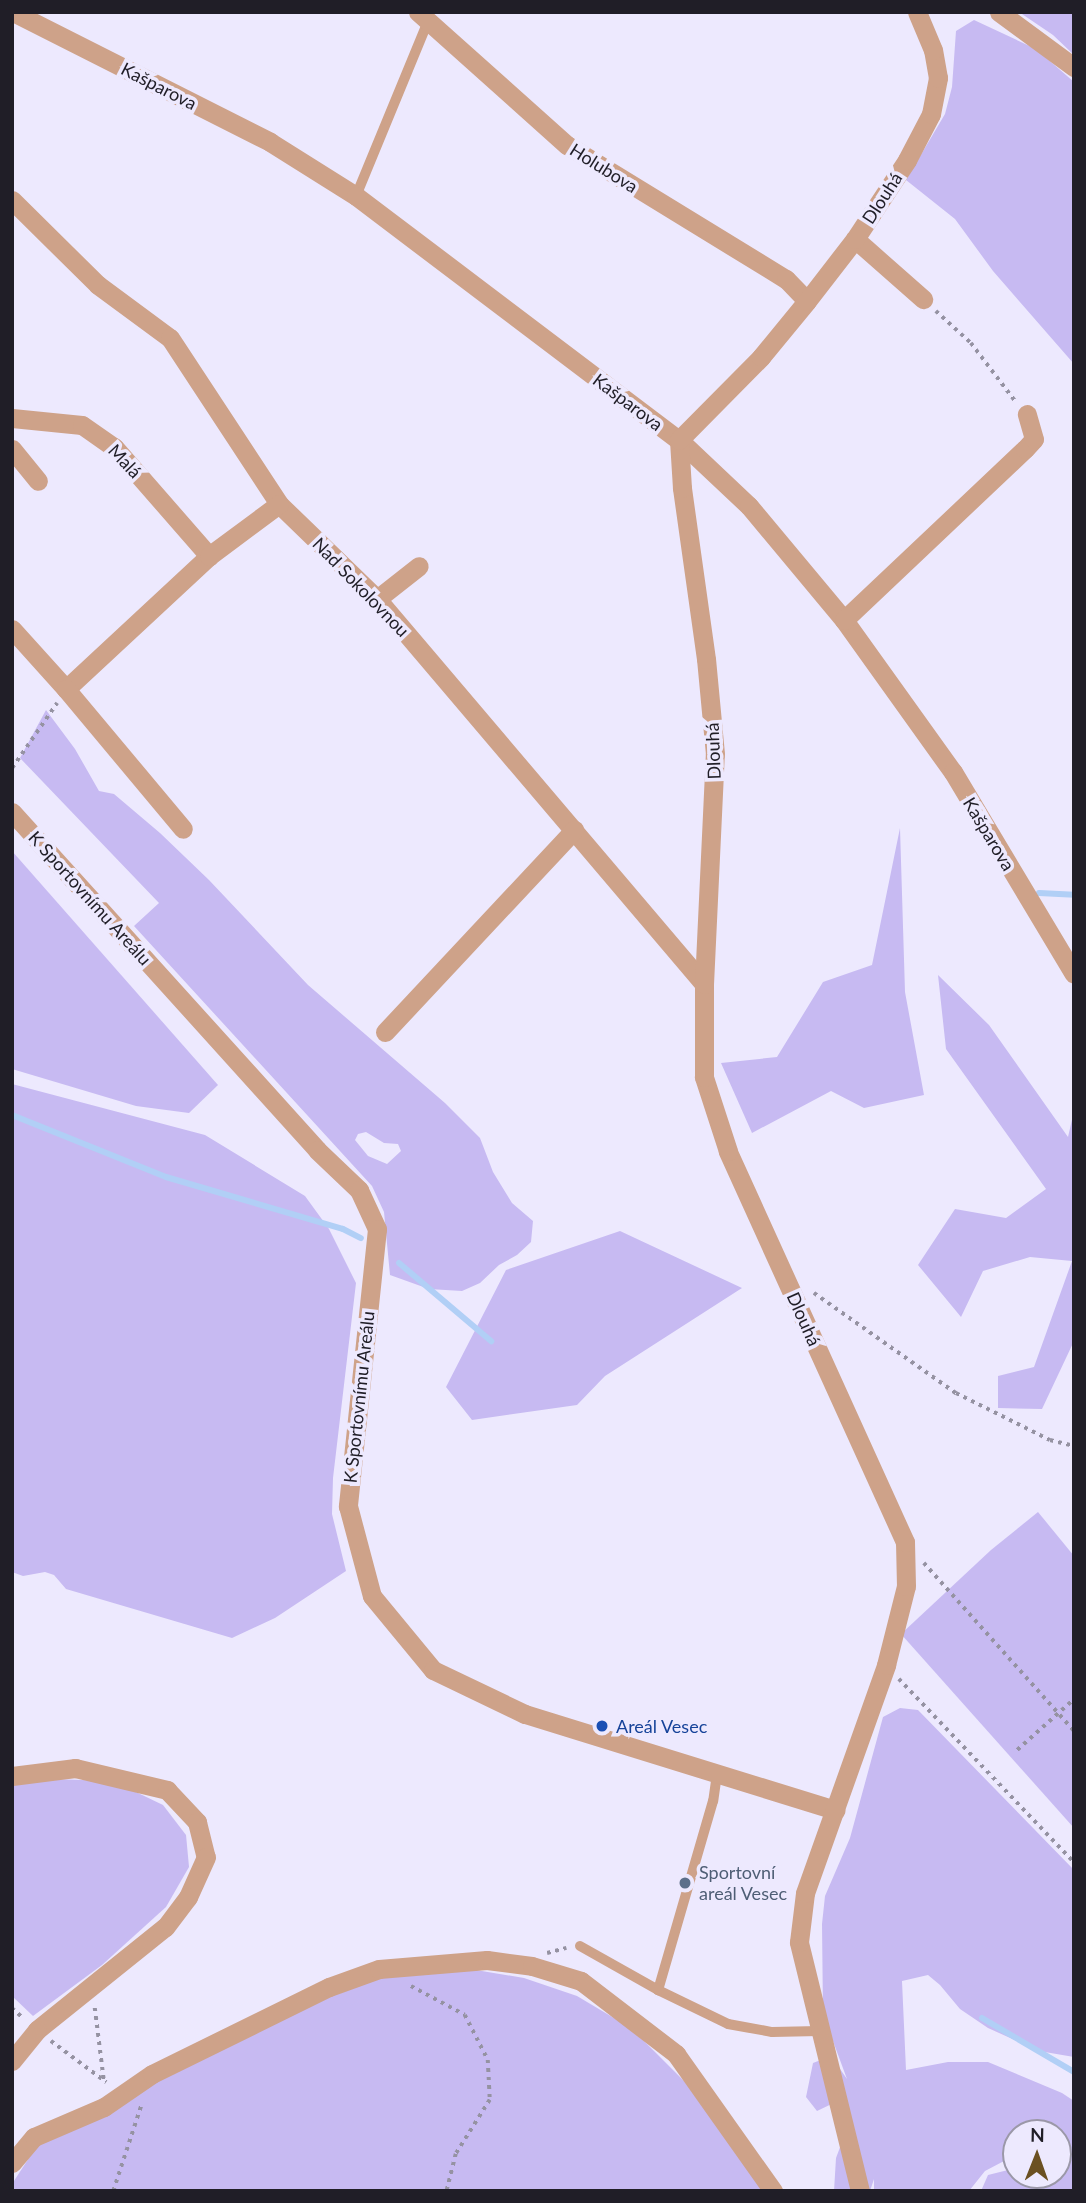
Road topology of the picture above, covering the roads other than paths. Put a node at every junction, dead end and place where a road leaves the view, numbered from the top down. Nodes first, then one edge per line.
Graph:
1 (13, 12) edge
2 (918, 12) edge
3 (999, 12) edge
4 (423, 17) edge
5 (1074, 67) edge
6 (356, 196) junction
7 (12, 200) edge
8 (855, 239) junction
9 (923, 299) road end
10 (807, 301) junction
11 (1027, 414) road end
12 (12, 418) edge
13 (679, 440) junction
14 (12, 449) edge
15 (38, 481) dead end
16 (279, 504) junction
17 (209, 556) junction
18 (419, 566) dead end
19 (377, 599) junction
20 (844, 621) junction
21 (12, 629) edge
22 (66, 689) junction
23 (12, 812) edge
24 (183, 829) dead end
25 (575, 830) junction
26 (1074, 974) edge
27 (704, 984) junction
28 (385, 1032) dead end
29 (717, 1774) junction
30 (12, 1776) edge
31 (835, 1810) junction
32 (580, 1946) dead end
33 (658, 1990) junction
34 (819, 2031) junction
35 (12, 2061) edge
36 (12, 2163) edge
37 (773, 2191) edge
38 (860, 2191) edge

1 - 6 street, Kašparova
2 - 8 street, Dlouhá
3 - 5 street
4 - 6 lane
4 - 10 street, Holubova
6 - 13 street, Kašparova
7 - 16 street, Nad Sokolovnou
8 - 9 street
8 - 10 street, Dlouhá
10 - 13 street, Dlouhá
11 - 20 street
12 - 17 street, Malá
13 - 20 street, Kašparova
13 - 27 street, Dlouhá
14 - 15 street
16 - 17 street
16 - 19 street, Nad Sokolovnou
17 - 22 street
18 - 19 street
19 - 25 street, Nad Sokolovnou
20 - 26 street, Kašparova
21 - 22 street
22 - 24 street
23 - 29 street, K Sportovnímu Areálu
25 - 27 street, Nad Sokolovnou
25 - 28 street
27 - 31 street, Dlouhá
29 - 31 street, K Sportovnímu Areálu
29 - 33 lane
30 - 35 street
31 - 34 street
32 - 33 lane
33 - 34 lane
34 - 38 street
36 - 37 street

